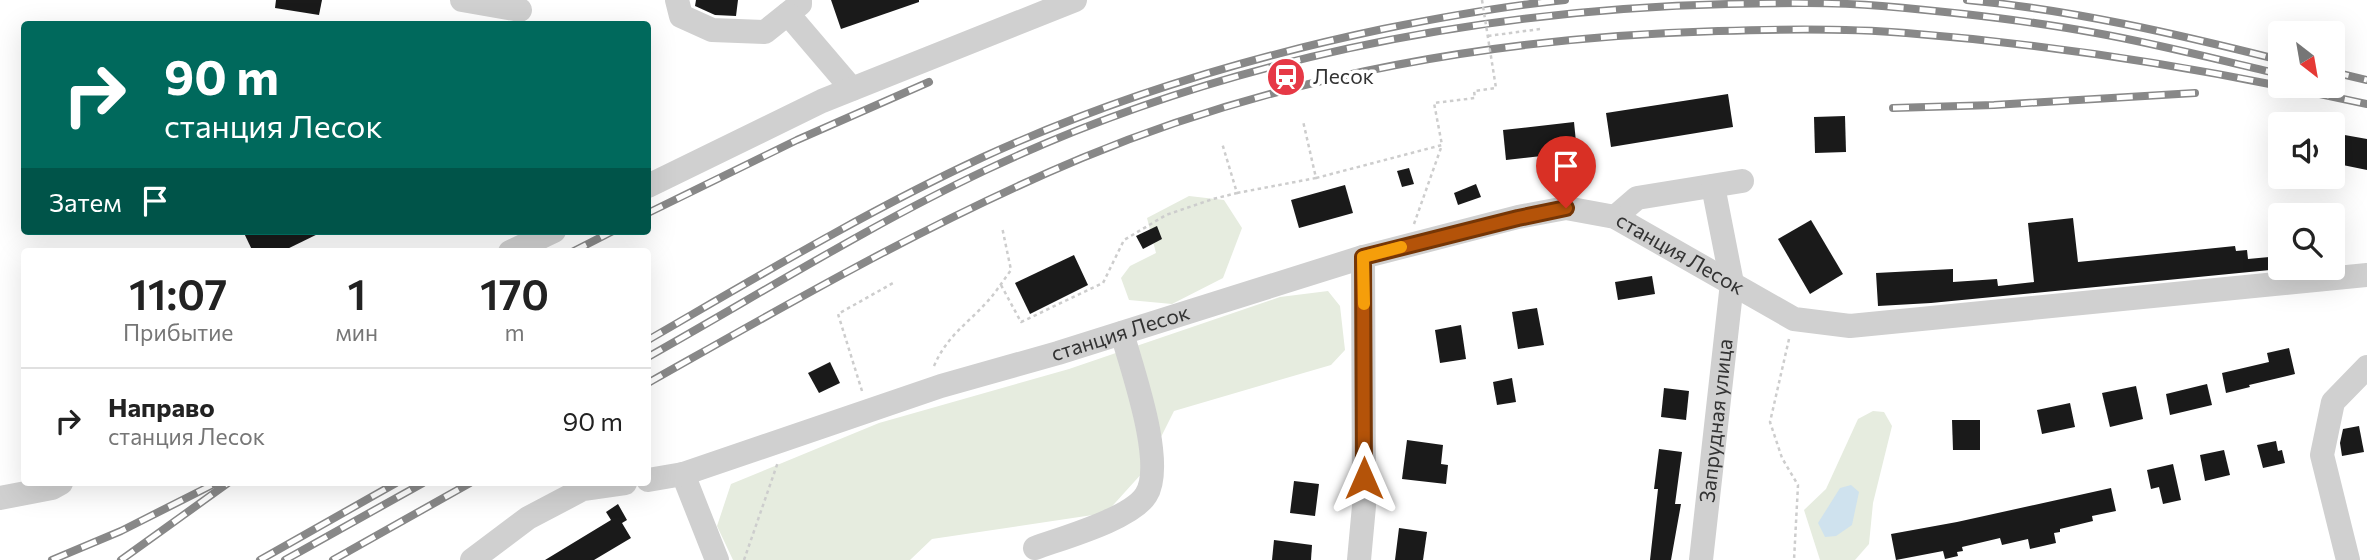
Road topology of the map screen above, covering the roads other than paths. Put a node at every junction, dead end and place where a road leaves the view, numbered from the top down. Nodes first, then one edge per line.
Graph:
1 (462, 0) edge
2 (677, 0) edge
3 (1075, 0) edge
4 (794, 7) edge
5 (518, 12) edge
6 (852, 89) junction
7 (1742, 181) dead end
8 (651, 185) edge
9 (1713, 186) junction
10 (1615, 217) junction
11 (546, 235) edge
12 (518, 248) edge
13 (1363, 257) junction
14 (2367, 275) edge
15 (1732, 283) junction
16 (1122, 333) junction
17 (2367, 367) edge
18 (683, 474) junction
19 (651, 479) edge
20 (56, 486) edge
21 (604, 486) edge
22 (0, 498) edge
23 (1035, 548) dead end
24 (472, 560) edge
25 (717, 560) edge
26 (1359, 560) edge
27 (1700, 560) edge
28 (2348, 560) edge

1 - 5 street
2 - 4 street
3 - 6 street
4 - 6 street
6 - 8 street
7 - 9 street
9 - 10 street
9 - 15 street, Запрудная улица
10 - 13 street, станция Лесок
10 - 15 street, станция Лесок
11 - 12 street
13 - 16 street, станция Лесок
13 - 26 street
14 - 15 street, станция Лесок
15 - 27 street, Запрудная улица
16 - 18 street, станция Лесок
16 - 23 street
17 - 28 street
18 - 19 street, станция Лесок
18 - 25 street
20 - 22 street
21 - 24 street

